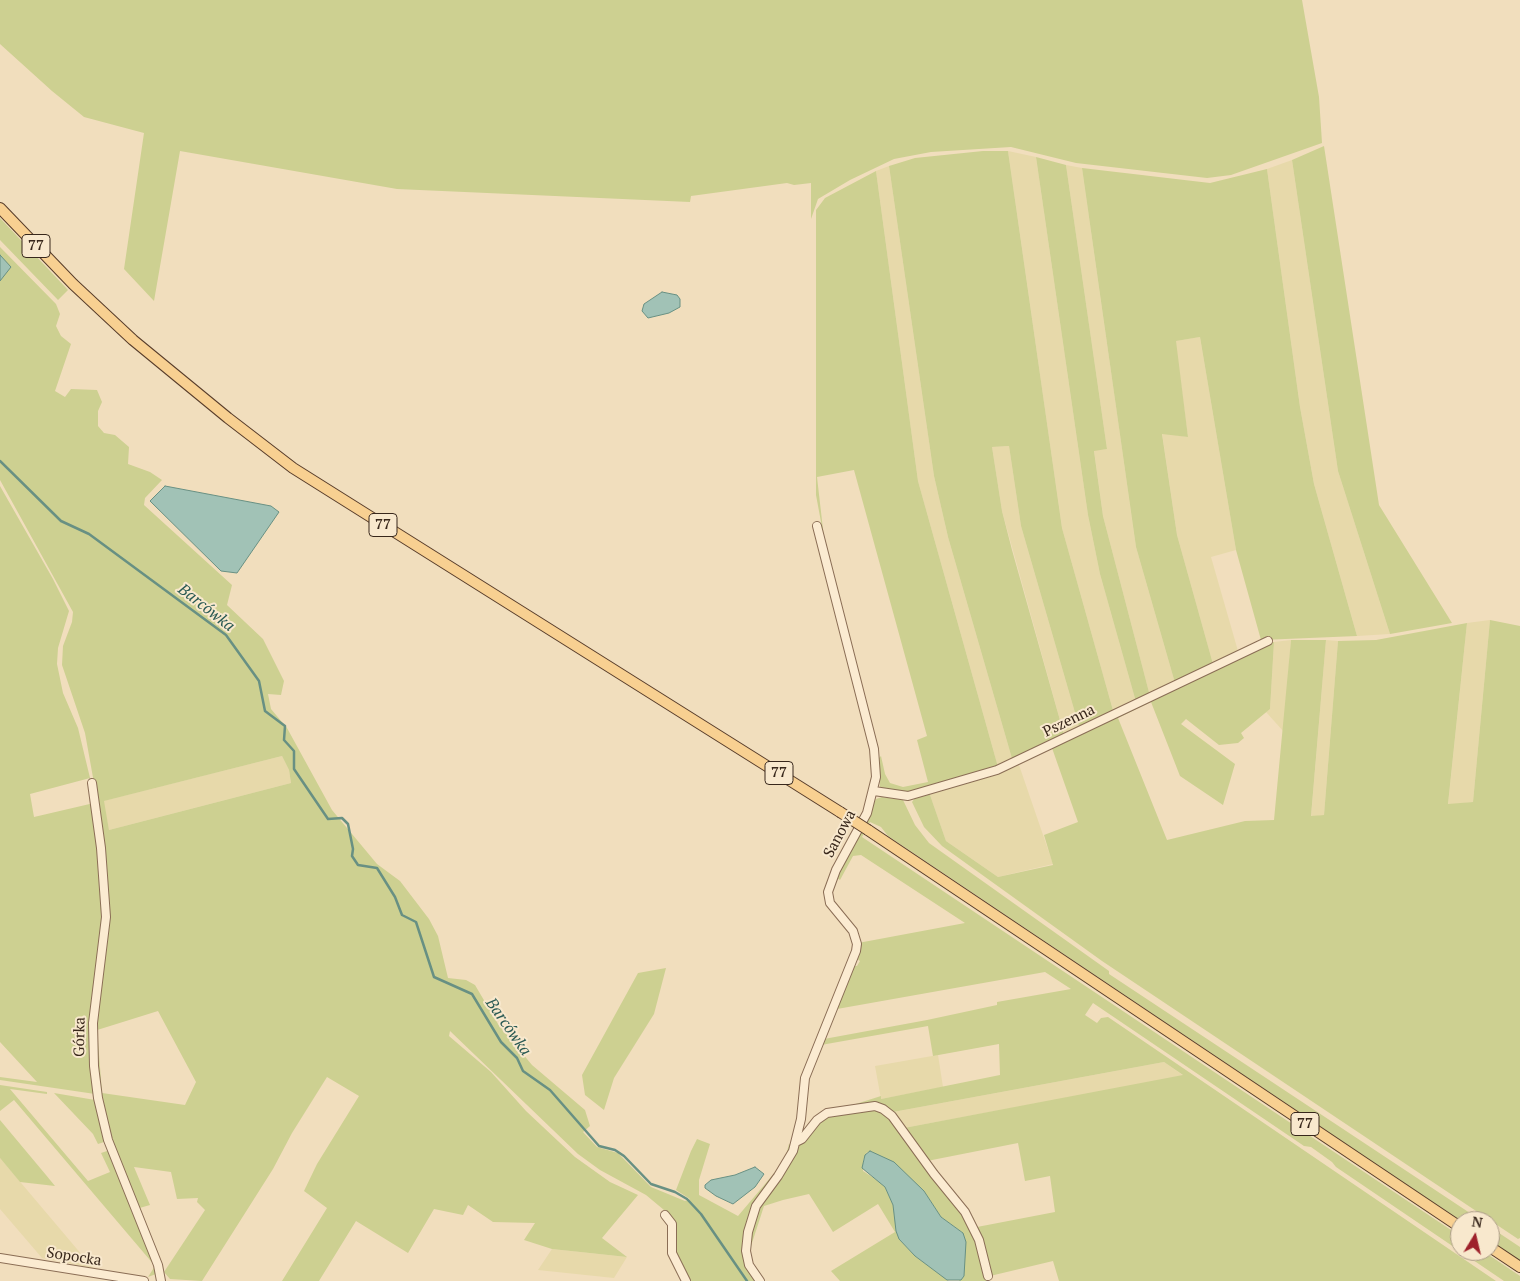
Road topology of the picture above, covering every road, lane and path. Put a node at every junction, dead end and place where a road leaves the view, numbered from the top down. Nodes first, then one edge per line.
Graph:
1 (0, 208) edge
2 (818, 526) dead end
3 (1268, 641) dead end
4 (92, 783) dead end
5 (874, 791) junction
6 (796, 1142) junction
7 (665, 1215) dead end
8 (1450, 1220) edge
9 (1500, 1254) edge
10 (0, 1258) edge
11 (1520, 1267) edge
12 (988, 1276) dead end
13 (144, 1281) edge
14 (161, 1281) edge
15 (686, 1281) edge
16 (760, 1281) edge

1 - 8 main road, 77, bridge
2 - 5 street, Sanowa
3 - 5 street, Pszenna
4 - 14 street, Górka
5 - 6 street, Sanowa
6 - 12 street, Sanowa
6 - 16 street, Sanowa
7 - 15 street
9 - 11 main road
10 - 13 street, Sopocka

